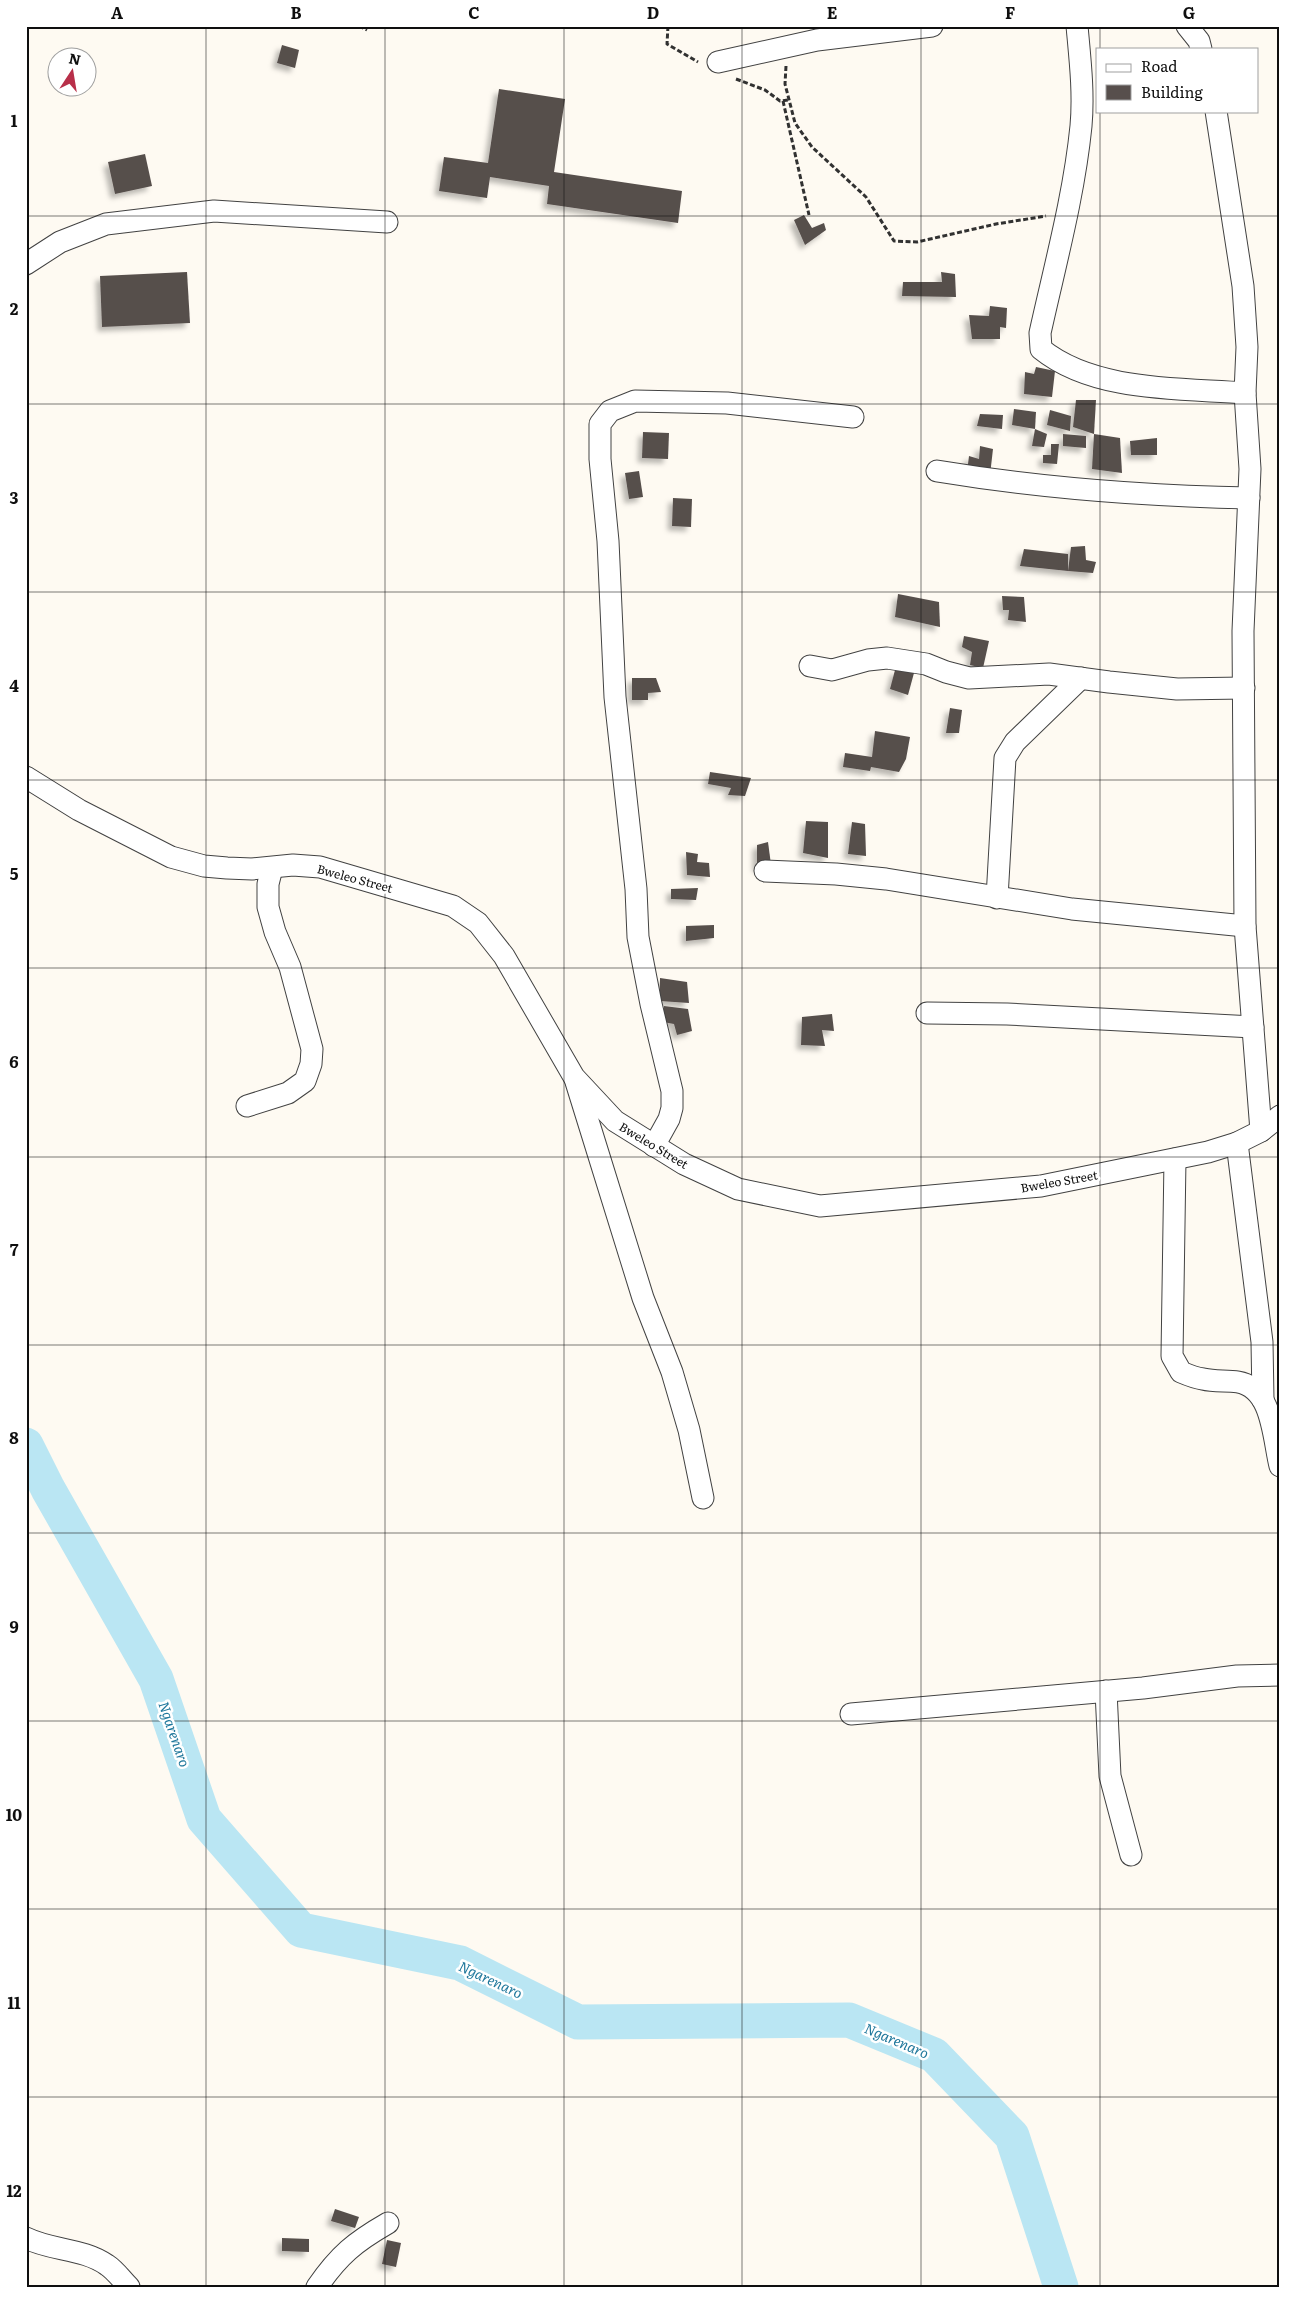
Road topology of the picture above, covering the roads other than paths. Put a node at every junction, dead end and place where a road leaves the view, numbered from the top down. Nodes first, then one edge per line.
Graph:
1 (932, 26) edge
2 (1077, 26) edge
3 (1187, 26) edge
4 (1201, 48) edge
5 (718, 62) dead end
6 (1216, 112) edge
7 (387, 222) dead end
8 (26, 264) edge
9 (1246, 393) junction
10 (853, 417) dead end
11 (937, 471) dead end
12 (1249, 498) junction
13 (810, 666) dead end
14 (1081, 678) junction
15 (1244, 688) junction
16 (26, 777) edge
17 (272, 868) junction
18 (765, 871) dead end
19 (997, 898) junction
20 (1245, 926) junction
21 (926, 1013) dead end
22 (1252, 1027) junction
23 (574, 1077) junction
24 (247, 1106) dead end
25 (1280, 1116) edge
26 (1261, 1131) junction
27 (1237, 1142) junction
28 (654, 1146) junction
29 (1175, 1158) junction
30 (1263, 1400) junction
31 (1280, 1466) edge
32 (703, 1498) dead end
33 (1280, 1675) edge
34 (1106, 1692) junction
35 (851, 1714) dead end
36 (1131, 1855) dead end
37 (388, 2223) dead end
38 (26, 2238) edge
39 (129, 2287) edge
40 (316, 2287) edge

1 - 5 street
2 - 9 street
3 - 4 street
6 - 9 street
7 - 8 street
9 - 12 street
10 - 28 street
11 - 12 street
12 - 15 street
13 - 14 street
14 - 15 street
14 - 19 street
15 - 20 street
16 - 17 street, Bweleo Street
17 - 23 street, Bweleo Street
17 - 24 street
18 - 19 street
19 - 20 street
20 - 22 street
21 - 22 street
22 - 26 street
23 - 28 street, Bweleo Street
23 - 32 street
25 - 26 street, Bweleo Street
26 - 27 street, Bweleo Street
27 - 29 street, Bweleo Street
27 - 30 street
28 - 29 street, Bweleo Street
29 - 30 street
30 - 31 street
33 - 34 street
34 - 35 street
34 - 36 street
37 - 40 street
38 - 39 street

